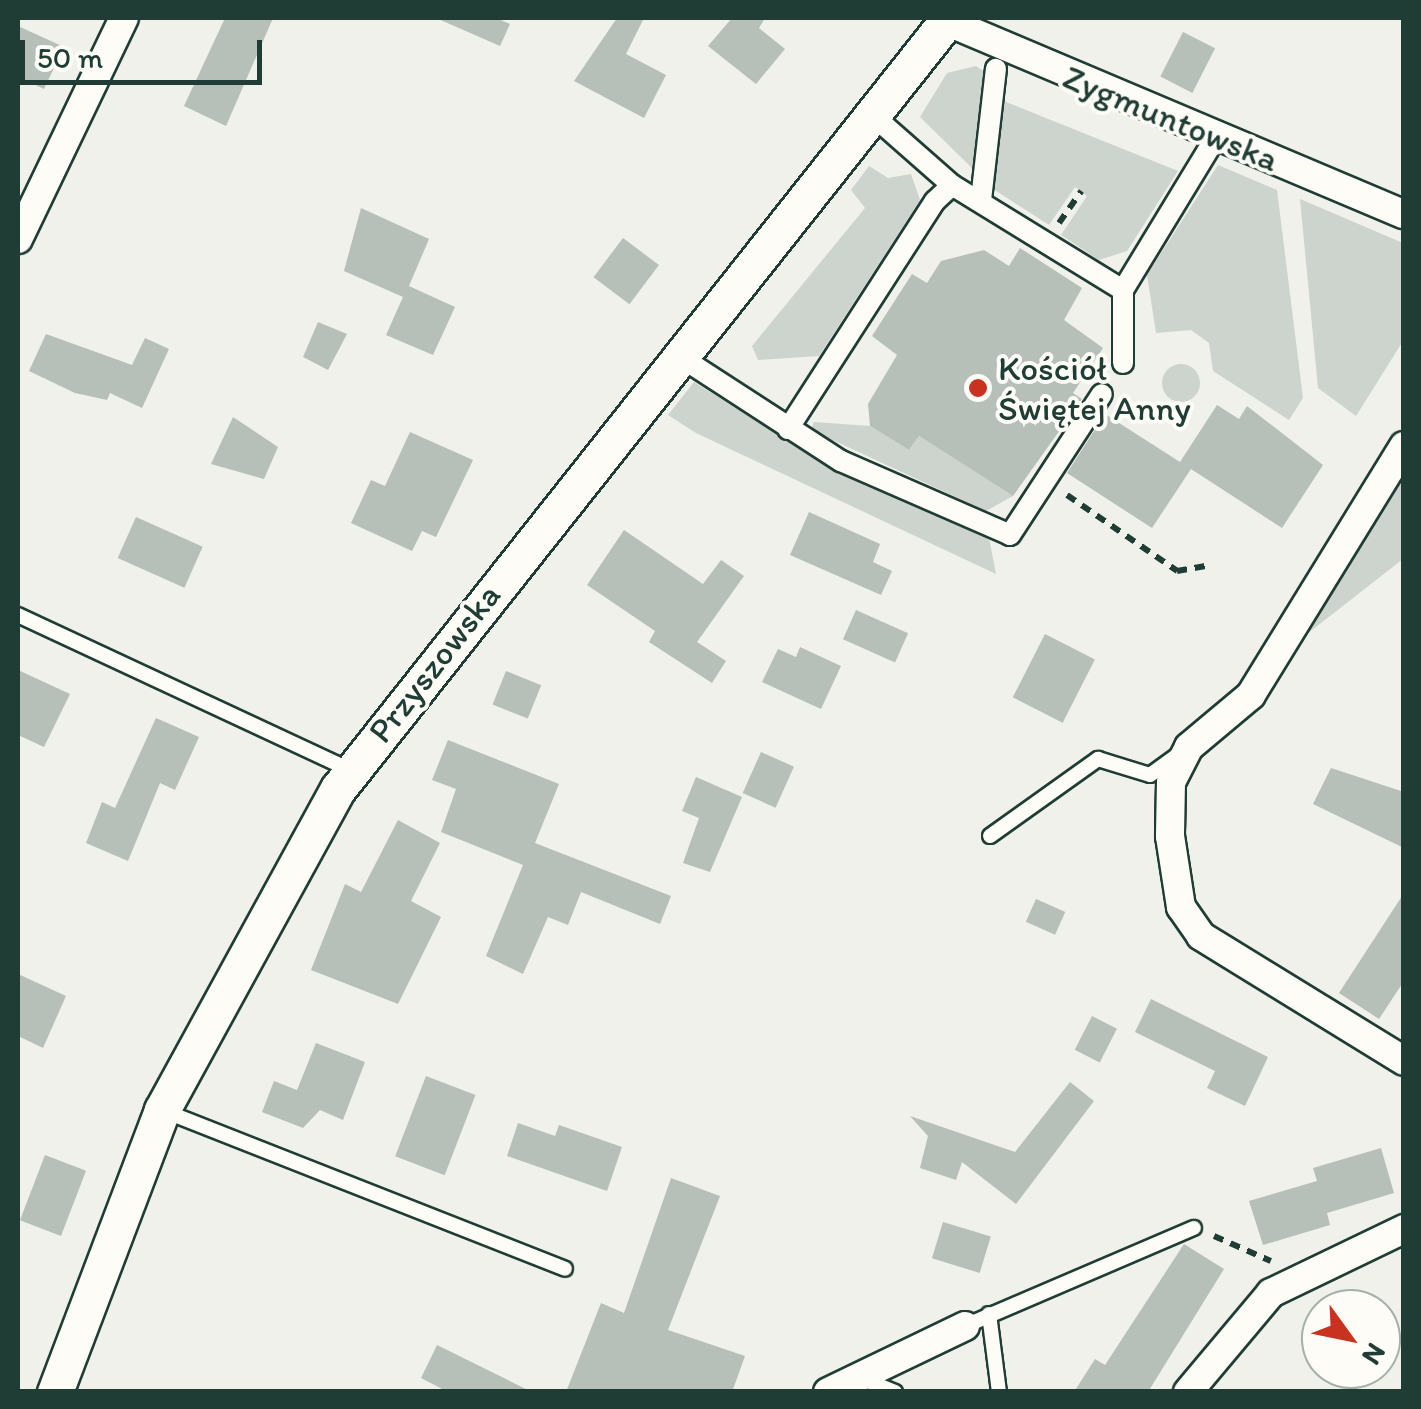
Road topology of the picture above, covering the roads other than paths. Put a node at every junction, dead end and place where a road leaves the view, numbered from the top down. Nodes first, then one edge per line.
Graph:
1 (124, 18) edge
2 (945, 19) edge
3 (996, 69) dead end
4 (870, 113) junction
5 (1216, 138) junction
6 (952, 186) junction
7 (980, 200) junction
8 (1404, 214) edge
9 (18, 239) edge
10 (1124, 290) junction
11 (676, 354) junction
12 (1123, 362) dead end
13 (1102, 394) dead end
14 (788, 429) junction
15 (1404, 446) edge
16 (18, 615) edge
17 (1189, 747) junction
18 (351, 770) junction
19 (990, 836) dead end
20 (1404, 1061) edge
21 (162, 1110) junction
22 (1194, 1228) road end
23 (1404, 1229) edge
24 (566, 1269) dead end
25 (977, 1320) junction
26 (858, 1377) junction
27 (55, 1392) edge
28 (828, 1392) edge
29 (895, 1392) edge
30 (999, 1392) edge
31 (1188, 1392) edge

1 - 9 street
2 - 4 street, Przyszowska
2 - 5 street, Zygmuntowska
3 - 7 street
4 - 6 street
4 - 11 street, Przyszowska
5 - 8 street, Zygmuntowska
5 - 10 street
6 - 7 street
6 - 14 street
7 - 10 street
10 - 12 street
11 - 14 street
11 - 18 street, Przyszowska
13 - 14 street
15 - 17 street
16 - 18 lane
17 - 19 lane
17 - 20 street
18 - 21 street, Przyszowska
21 - 24 lane
21 - 27 street, Przyszowska
22 - 25 lane
23 - 31 street
25 - 26 street
25 - 30 lane
26 - 28 street
26 - 29 lane

